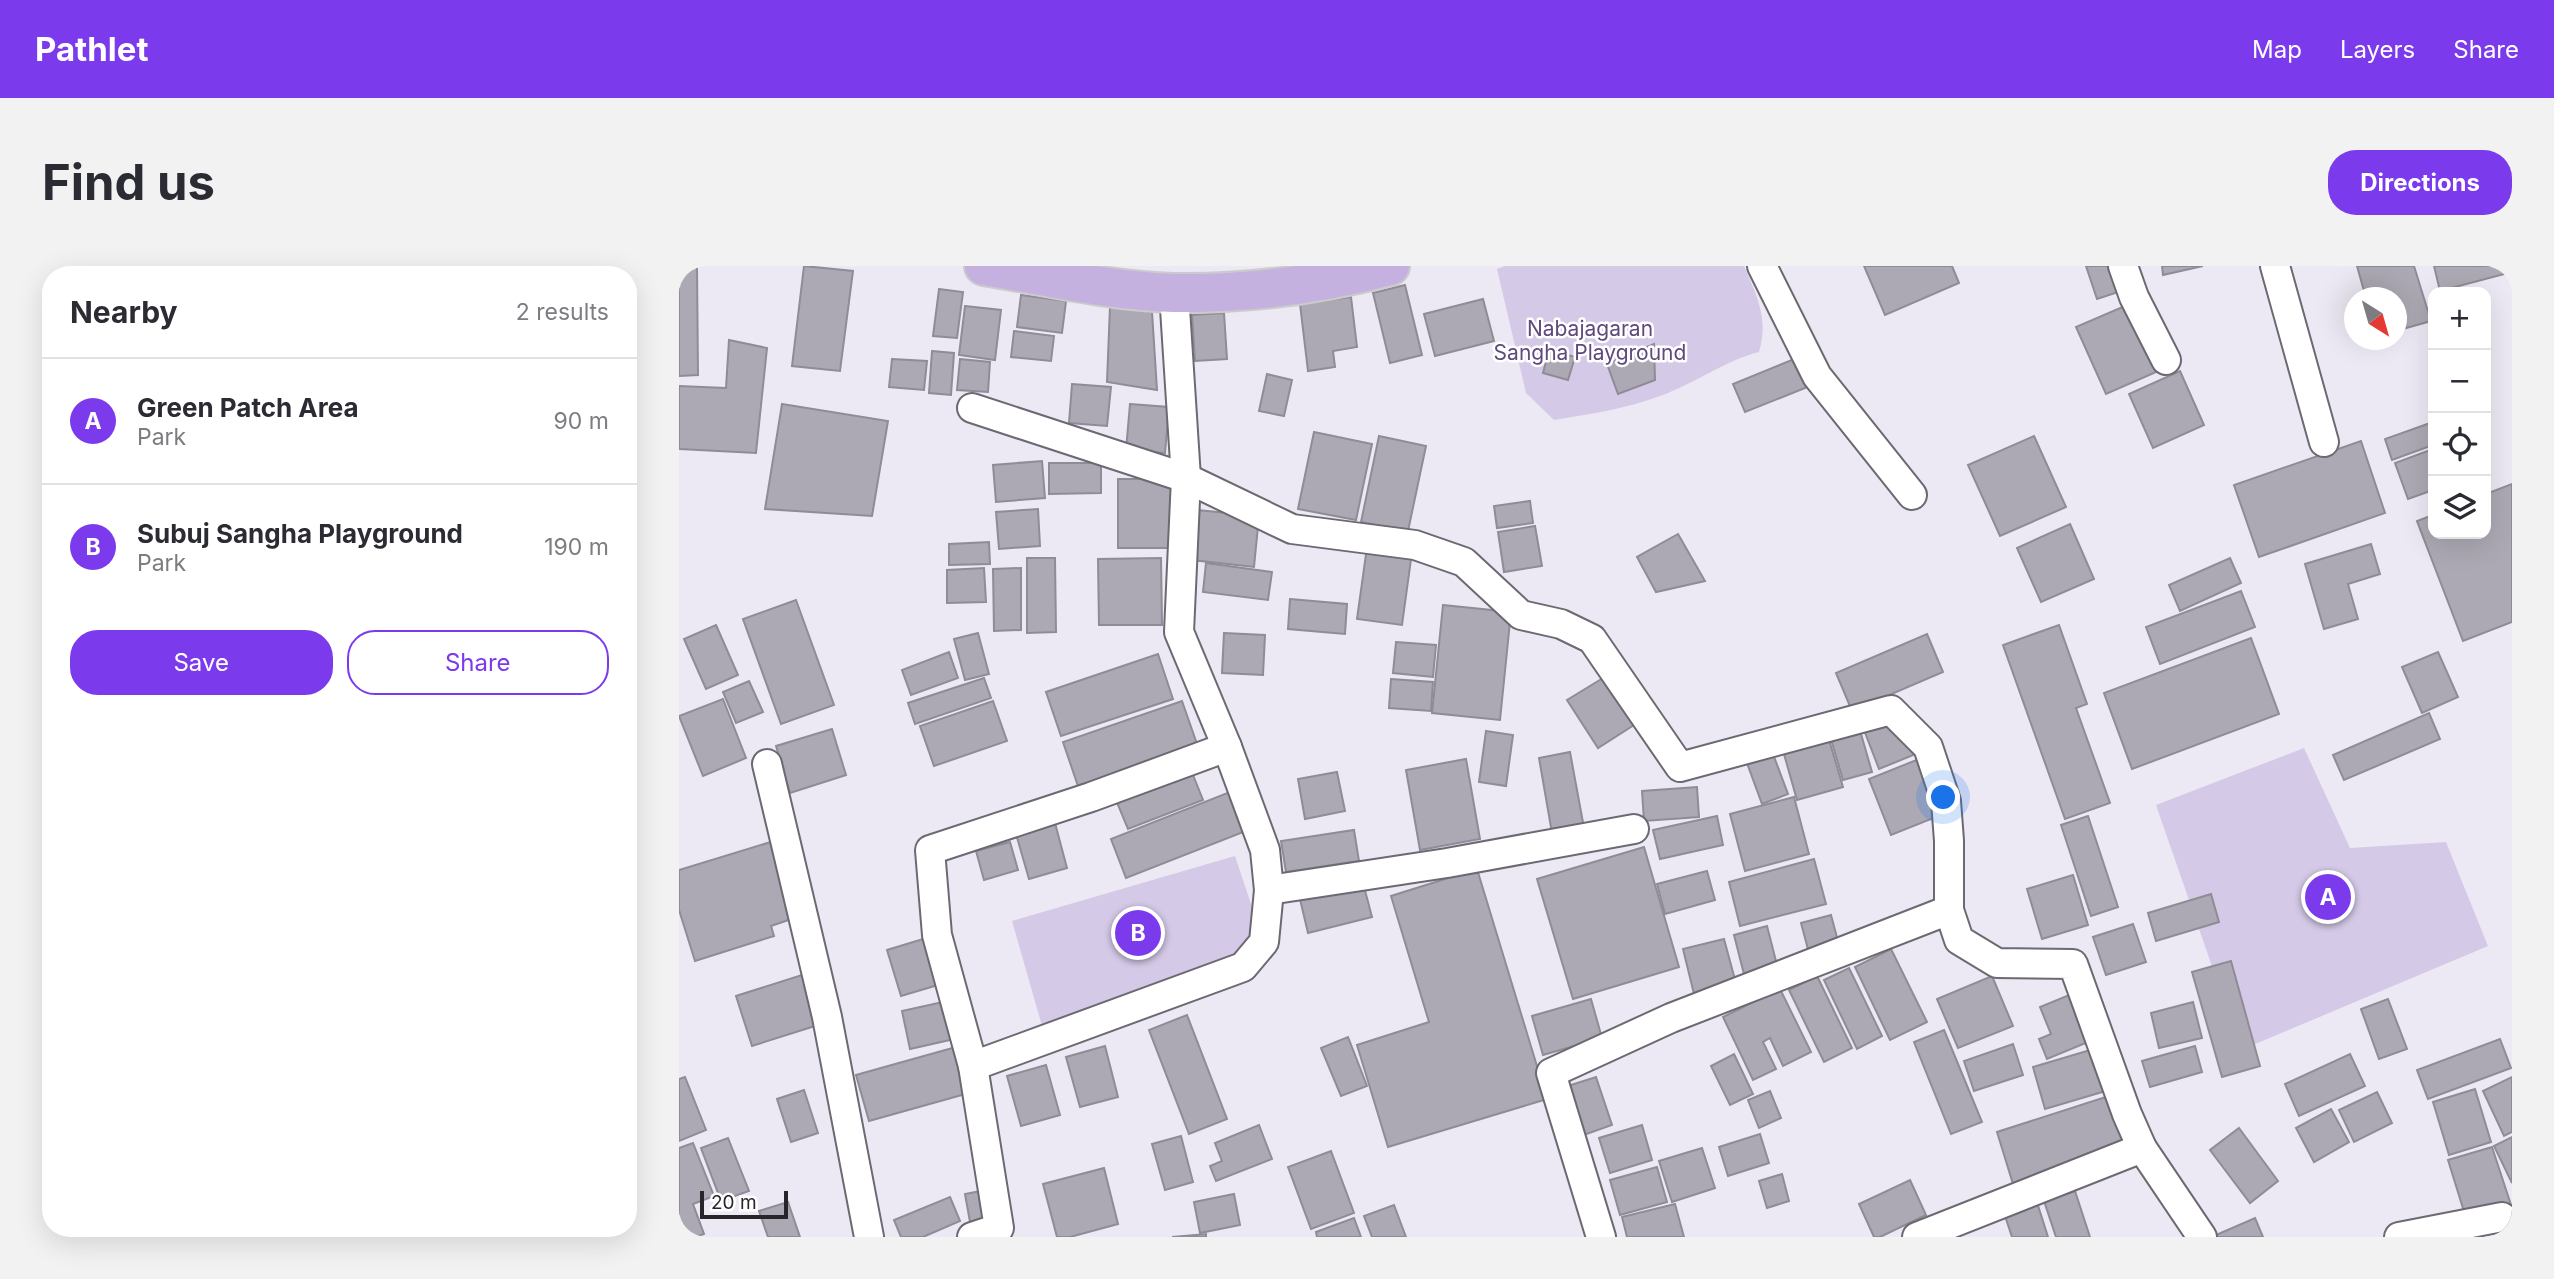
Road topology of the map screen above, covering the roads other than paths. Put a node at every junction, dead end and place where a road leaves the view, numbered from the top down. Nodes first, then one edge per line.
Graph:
1 (983, 266) edge
2 (1389, 266) edge
3 (1762, 266) edge
4 (2123, 266) edge
5 (2275, 266) edge
6 (1273, 277) edge
7 (1174, 293) junction
8 (2166, 360) dead end
9 (972, 408) dead end
10 (2324, 442) dead end
11 (1186, 478) junction
12 (1912, 495) dead end
13 (1227, 747) junction
14 (767, 764) dead end
15 (1634, 829) dead end
16 (1269, 890) junction
17 (1948, 910) junction
18 (973, 1066) junction
19 (2142, 1148) junction
20 (2508, 1221) edge
21 (869, 1237) edge
22 (972, 1237) edge
23 (1601, 1237) edge
24 (1917, 1237) edge
25 (2202, 1237) edge
26 (2399, 1237) edge

1 - 7 main road
2 - 6 main road
3 - 12 street
4 - 8 street
5 - 10 street
6 - 7 main road
7 - 11 street
9 - 11 street
11 - 13 street
11 - 17 street
13 - 16 street
13 - 18 street
14 - 21 street
15 - 16 street
16 - 18 street
17 - 19 street
17 - 23 street
18 - 22 street
19 - 24 street
19 - 25 street
20 - 26 street

